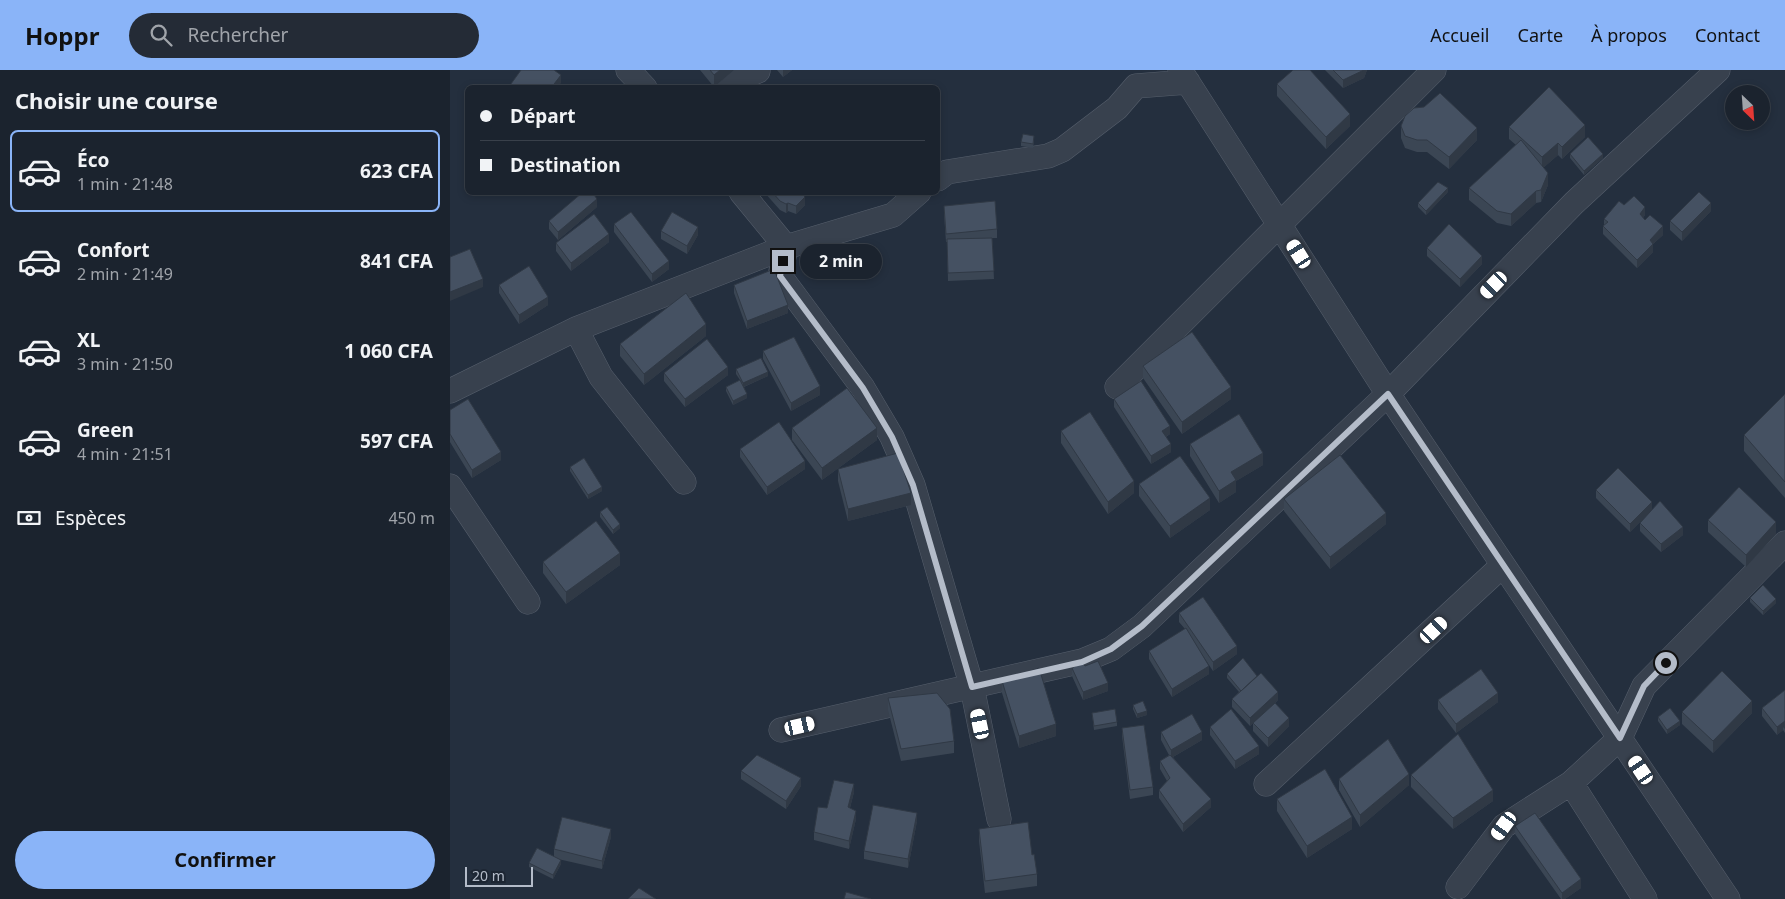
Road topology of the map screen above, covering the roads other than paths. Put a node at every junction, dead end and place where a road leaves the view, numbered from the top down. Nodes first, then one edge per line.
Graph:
1 (628, 70) edge
2 (1434, 70) edge
3 (1718, 70) edge
4 (758, 71) dead end
5 (1184, 76) edge
6 (642, 85) edge
7 (731, 85) edge
8 (940, 177) edge
9 (743, 195) edge
10 (916, 195) edge
11 (1279, 223) junction
12 (786, 247) junction
13 (576, 329) junction
14 (1117, 387) dead end
15 (450, 392) edge
16 (1388, 394) junction
17 (684, 482) dead end
18 (450, 486) edge
19 (1785, 543) edge
20 (1503, 565) junction
21 (528, 602) dead end
22 (972, 687) junction
23 (781, 730) dead end
24 (1620, 738) junction
25 (1571, 783) junction
26 (1266, 784) dead end
27 (999, 819) dead end
28 (1458, 887) dead end
29 (1645, 899) edge
30 (1728, 899) edge

1 - 6 street
2 - 11 street
3 - 16 street
4 - 7 street
5 - 8 street
5 - 11 street
9 - 12 street
10 - 12 street
11 - 14 street
11 - 16 street
12 - 13 street
12 - 22 street
13 - 15 street
13 - 17 street
16 - 20 street
16 - 22 street
18 - 21 street
19 - 24 street
20 - 24 street
20 - 26 street
22 - 23 street
22 - 27 street
24 - 25 street
24 - 30 street
25 - 28 street
25 - 29 street

